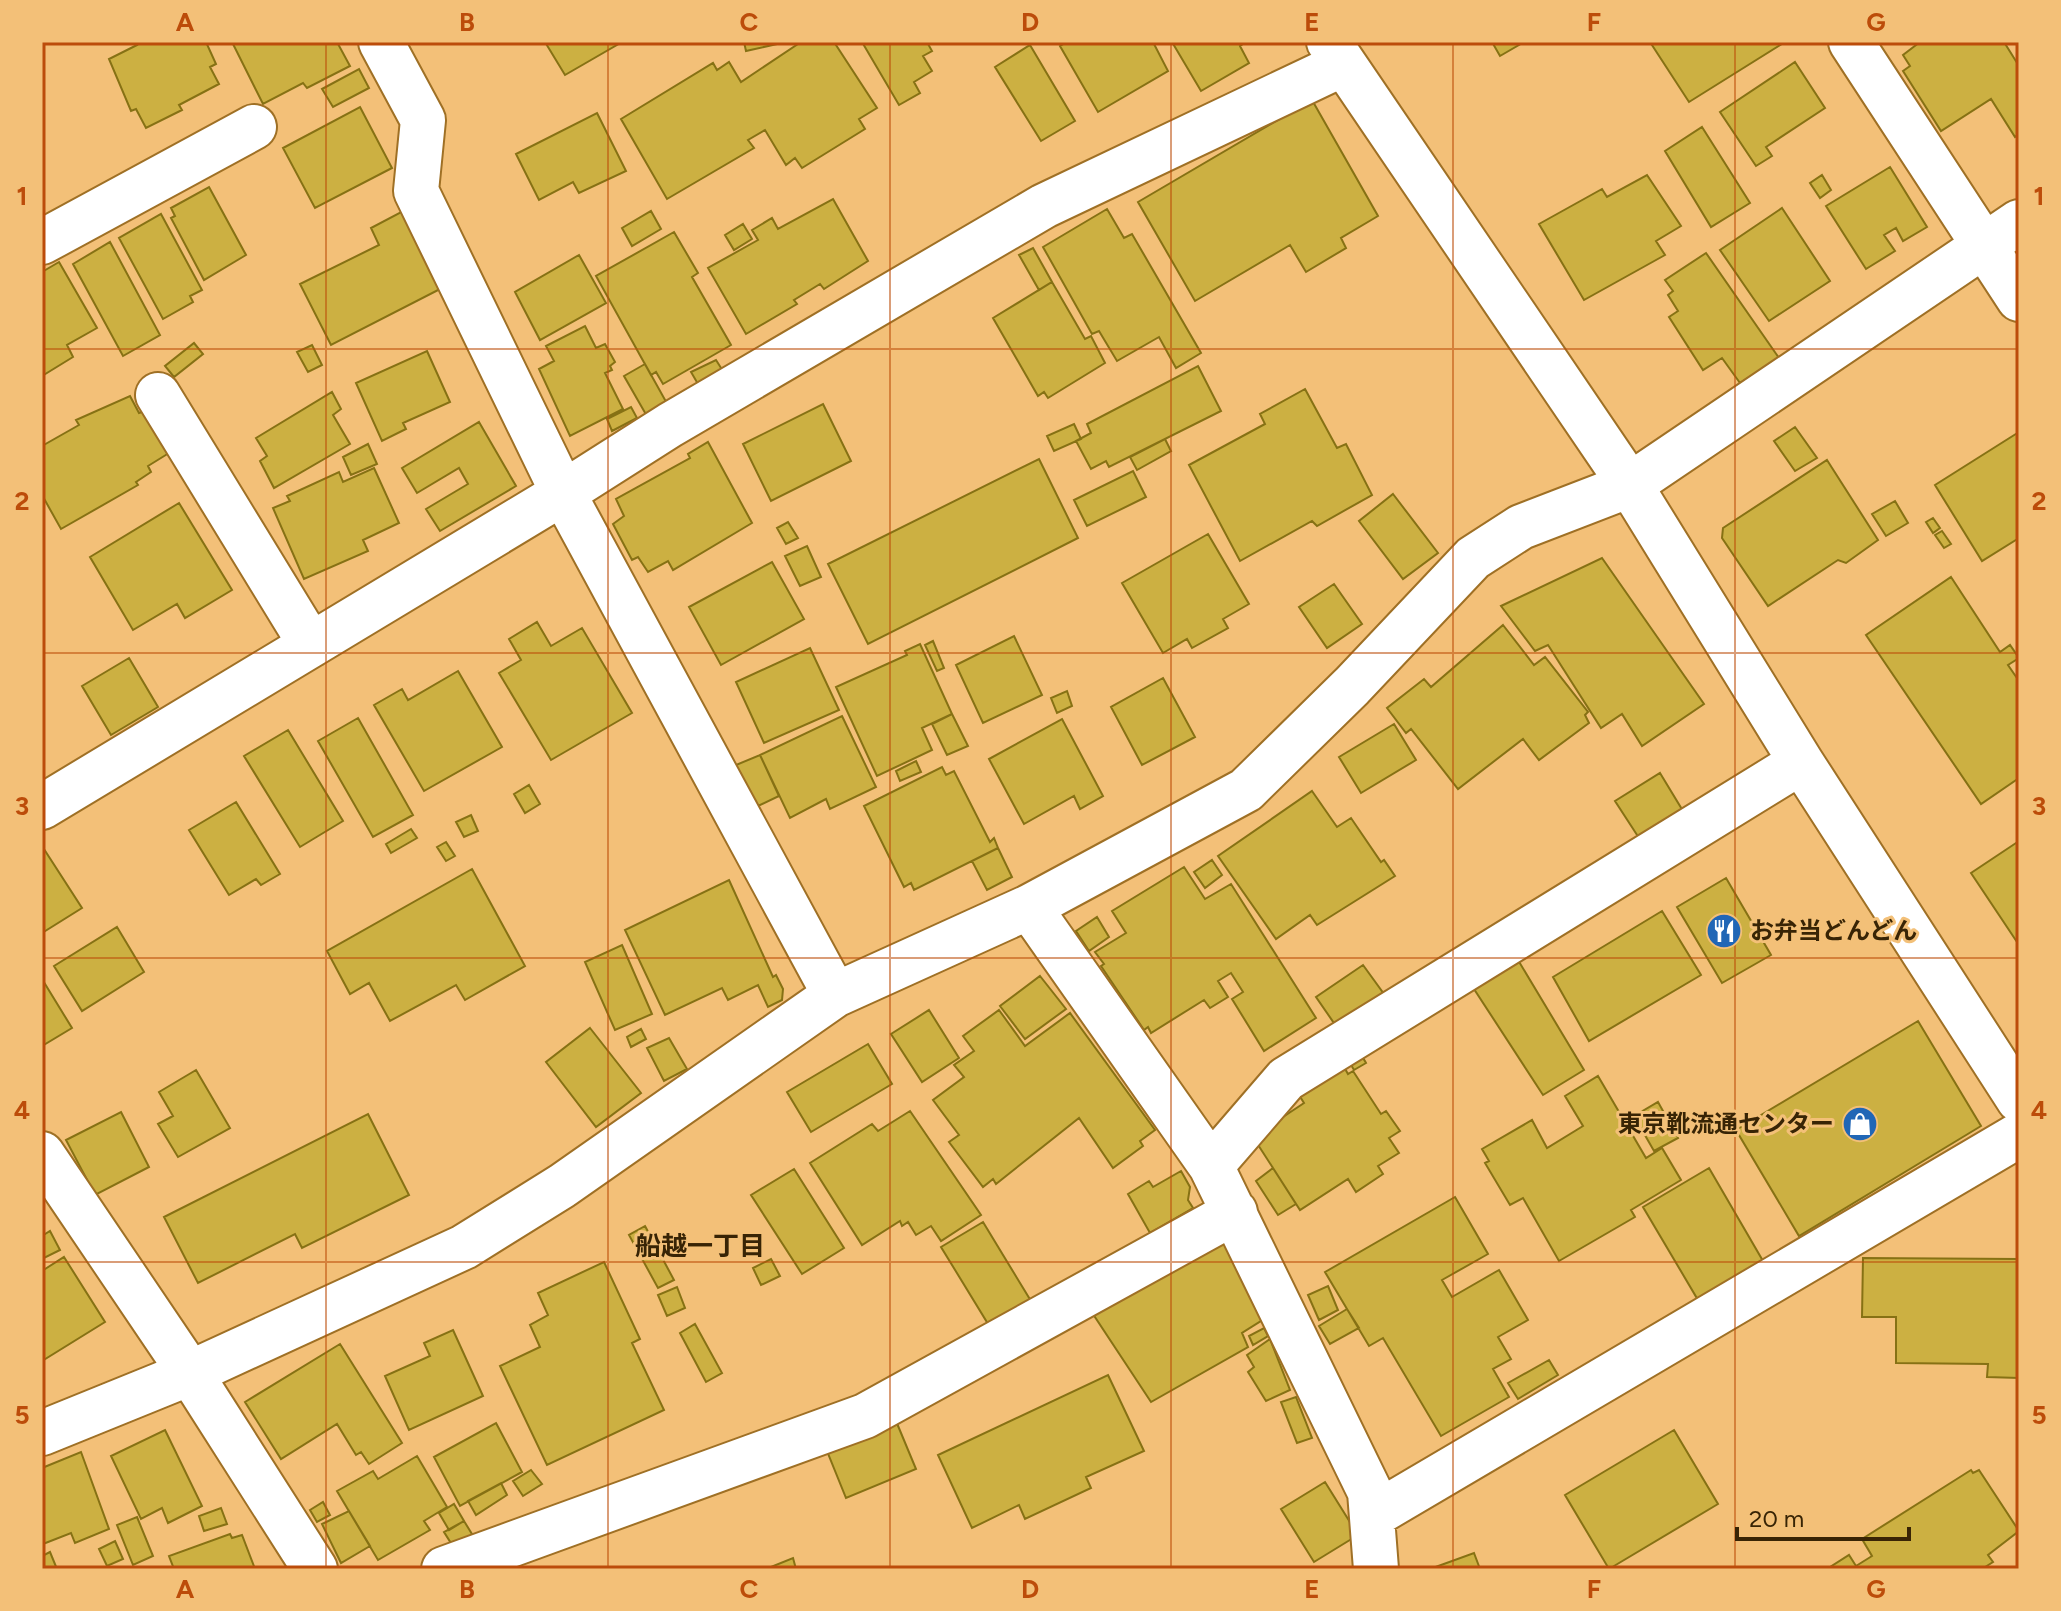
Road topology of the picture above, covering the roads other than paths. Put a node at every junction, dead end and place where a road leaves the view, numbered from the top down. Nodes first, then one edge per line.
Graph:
1 (381, 42) edge
2 (1851, 42) edge
3 (1336, 53) edge
4 (254, 127) dead end
5 (2002, 234) edge
6 (42, 242) edge
7 (2019, 299) edge
8 (158, 395) dead end
9 (1630, 485) junction
10 (563, 493) junction
11 (311, 645) junction
12 (1801, 762) junction
13 (42, 807) edge
14 (1029, 907) junction
15 (835, 995) junction
16 (2019, 1100) edge
17 (2019, 1135) edge
18 (42, 1154) edge
19 (1211, 1166) junction
20 (1235, 1212) junction
21 (190, 1373) junction
22 (42, 1433) edge
23 (1372, 1516) junction
24 (315, 1569) edge
25 (444, 1569) edge
26 (1376, 1569) edge

1 - 10 street
2 - 5 street
3 - 9 street
3 - 10 street
4 - 6 street
5 - 7 street
5 - 9 street
8 - 11 street
9 - 12 street
9 - 14 street
10 - 11 street
10 - 15 street
11 - 13 street
12 - 16 street
12 - 19 street
14 - 15 street
14 - 19 street
15 - 21 street
17 - 23 street
18 - 21 street
19 - 20 street
20 - 23 street
20 - 25 street
21 - 22 street
21 - 24 street
23 - 26 street

